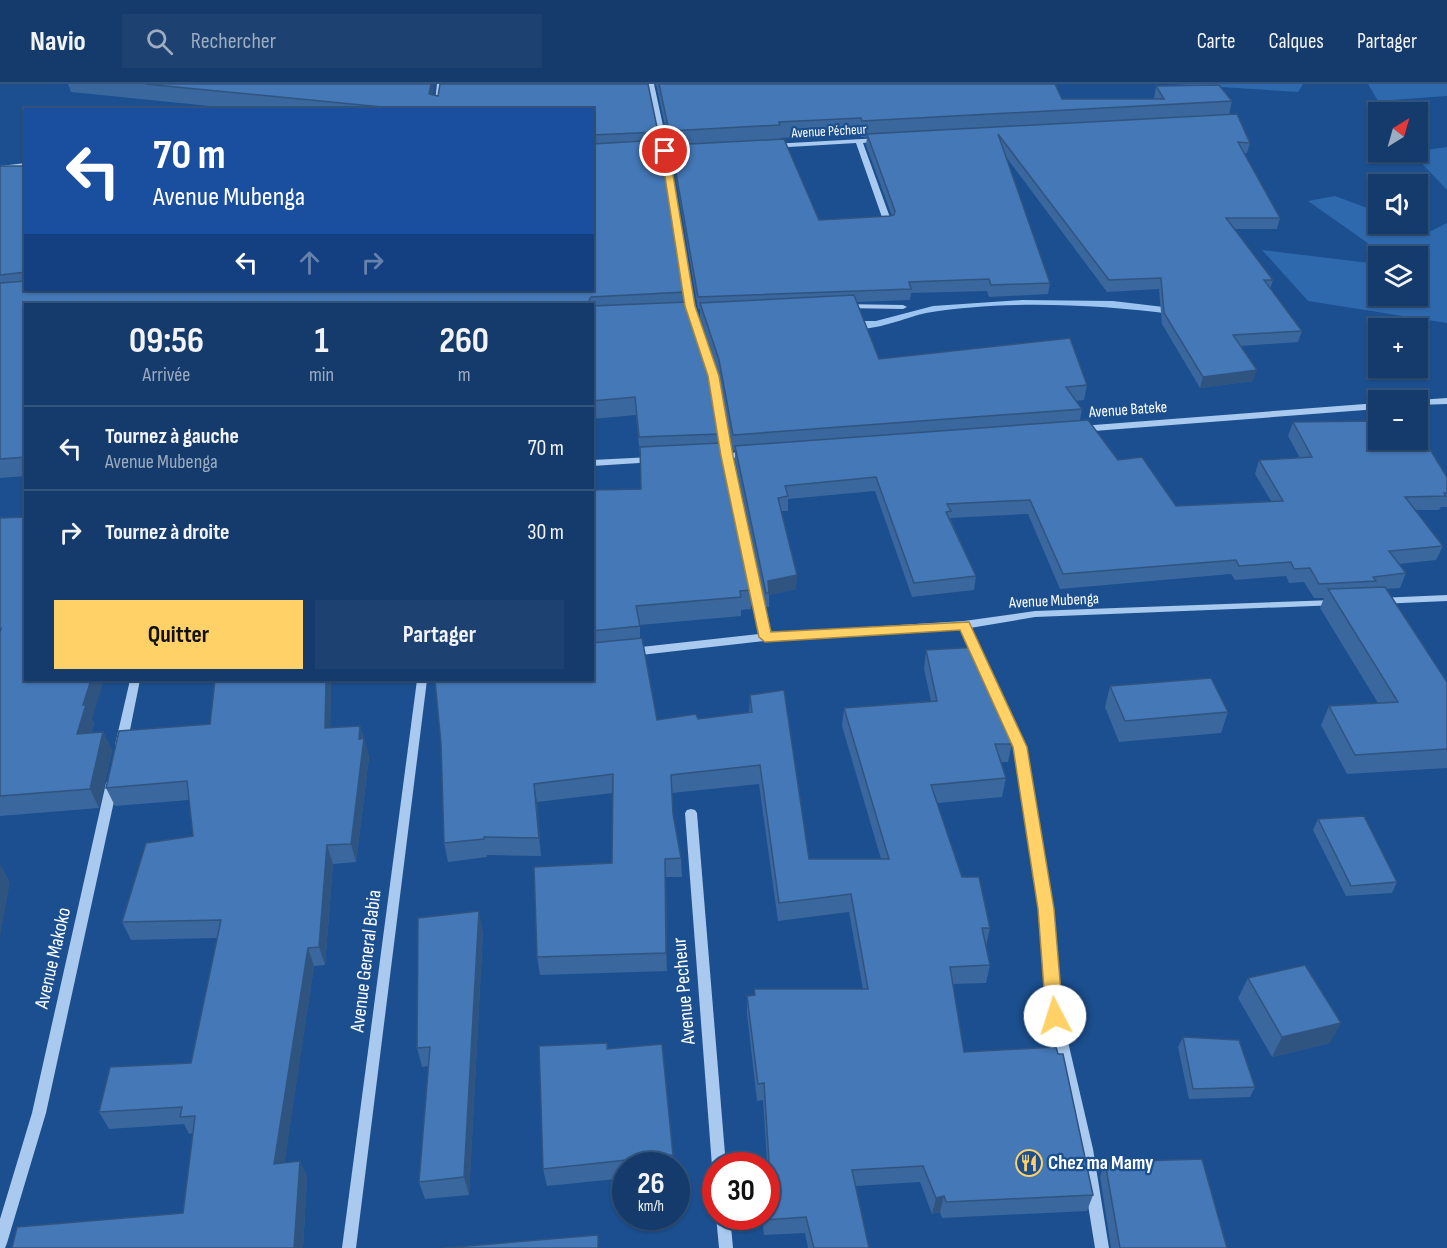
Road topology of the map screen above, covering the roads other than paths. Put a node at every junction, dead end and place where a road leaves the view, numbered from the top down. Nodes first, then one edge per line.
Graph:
1 (440, 84) edge
2 (651, 84) edge
3 (437, 108) edge
4 (892, 140) edge
5 (859, 142) junction
6 (768, 146) edge
7 (699, 149) edge
8 (665, 151) junction
9 (644, 152) edge
10 (24, 165) edge
11 (0, 168) edge
12 (888, 223) edge
13 (829, 307) edge
14 (903, 307) dead end
15 (704, 314) edge
16 (682, 315) edge
17 (693, 315) junction
18 (1447, 401) edge
19 (1428, 402) edge
20 (1368, 407) edge
21 (1071, 430) edge
22 (762, 453) edge
23 (727, 456) junction
24 (705, 457) edge
25 (660, 459) edge
26 (594, 463) edge
27 (1447, 598) edge
28 (1341, 602) edge
29 (1365, 602) edge
30 (964, 625) junction
31 (765, 637) junction
32 (616, 654) edge
33 (987, 676) edge
34 (135, 681) edge
35 (423, 681) edge
36 (997, 696) edge
37 (691, 813) dead end
38 (718, 1152) edge
39 (724, 1230) edge
40 (0, 1243) edge
41 (349, 1248) edge
42 (726, 1248) edge
43 (1102, 1248) edge

1 - 3 street
2 - 8 street
4 - 5 street, Avenue Pécheur
5 - 6 street, Avenue Pécheur
5 - 12 street
7 - 8 street
8 - 9 street
8 - 17 street
10 - 11 street
13 - 14 street
15 - 17 street
16 - 17 street
17 - 23 street
18 - 19 street
20 - 21 street, Avenue Bateke
22 - 23 street
23 - 24 street
23 - 31 street
25 - 26 street
27 - 29 street
28 - 30 street, Avenue Mubenga
30 - 31 street, Avenue Mubenga
30 - 33 street
31 - 32 street, Avenue Mubenga
34 - 40 street, Avenue Makoko
35 - 41 street, Avenue General Babia
36 - 43 street
37 - 38 street, Avenue Pecheur
39 - 42 street

